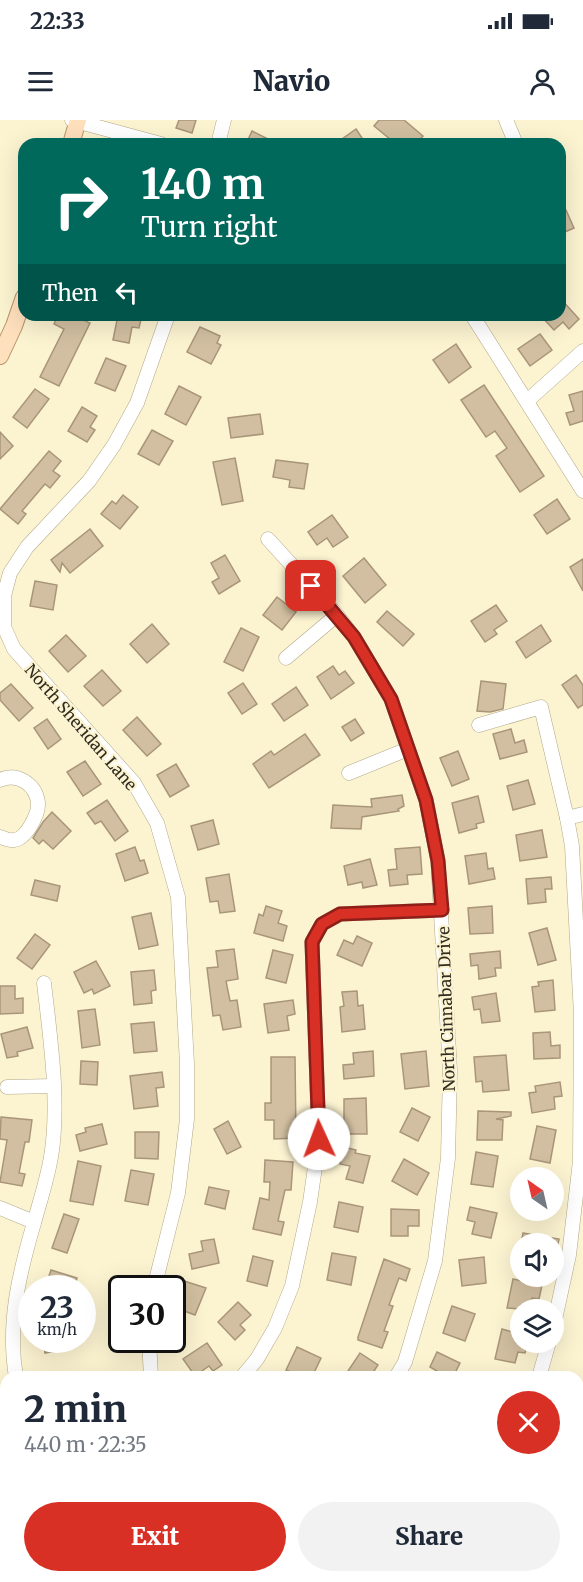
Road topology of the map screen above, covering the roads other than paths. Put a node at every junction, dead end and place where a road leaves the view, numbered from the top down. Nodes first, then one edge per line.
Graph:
1 (75, 120) edge
2 (224, 120) edge
3 (506, 120) edge
4 (72, 138) edge
5 (140, 138) edge
6 (220, 138) edge
7 (514, 138) edge
8 (18, 314) edge
9 (166, 321) edge
10 (476, 321) edge
11 (583, 351) edge
12 (0, 356) edge
13 (527, 401) junction
14 (583, 491) edge
15 (268, 539) dead end
16 (337, 615) junction
17 (286, 658) dead end
18 (479, 725) dead end
19 (408, 749) junction
20 (349, 774) dead end
21 (0, 780) edge
22 (583, 814) edge
23 (567, 818) junction
24 (0, 837) edge
25 (442, 910) junction
26 (44, 982) dead end
27 (53, 1086) junction
28 (7, 1087) dead end
29 (0, 1208) edge
30 (34, 1222) junction
31 (157, 1275) edge
32 (559, 1299) edge
33 (6, 1326) edge
34 (150, 1353) edge
35 (546, 1353) edge
36 (15, 1371) edge
37 (151, 1371) edge
38 (247, 1371) edge
39 (400, 1371) edge
40 (541, 1371) edge

1 - 4 main road
1 - 5 street
2 - 6 street
3 - 7 street
8 - 12 main road
9 - 31 street, North Sheridan Lane
10 - 13 street
11 - 13 street
13 - 14 street
15 - 16 street, North Cinnabar Drive
16 - 17 street
16 - 19 street, North Cinnabar Drive
18 - 23 street
19 - 20 street
19 - 25 street, North Cinnabar Drive
21 - 24 street
22 - 23 street
23 - 32 street
25 - 38 street
25 - 39 street, North Cinnabar Drive
26 - 27 street
27 - 28 street
27 - 30 street
29 - 30 street
30 - 33 street
33 - 36 street
34 - 37 street
35 - 40 street

